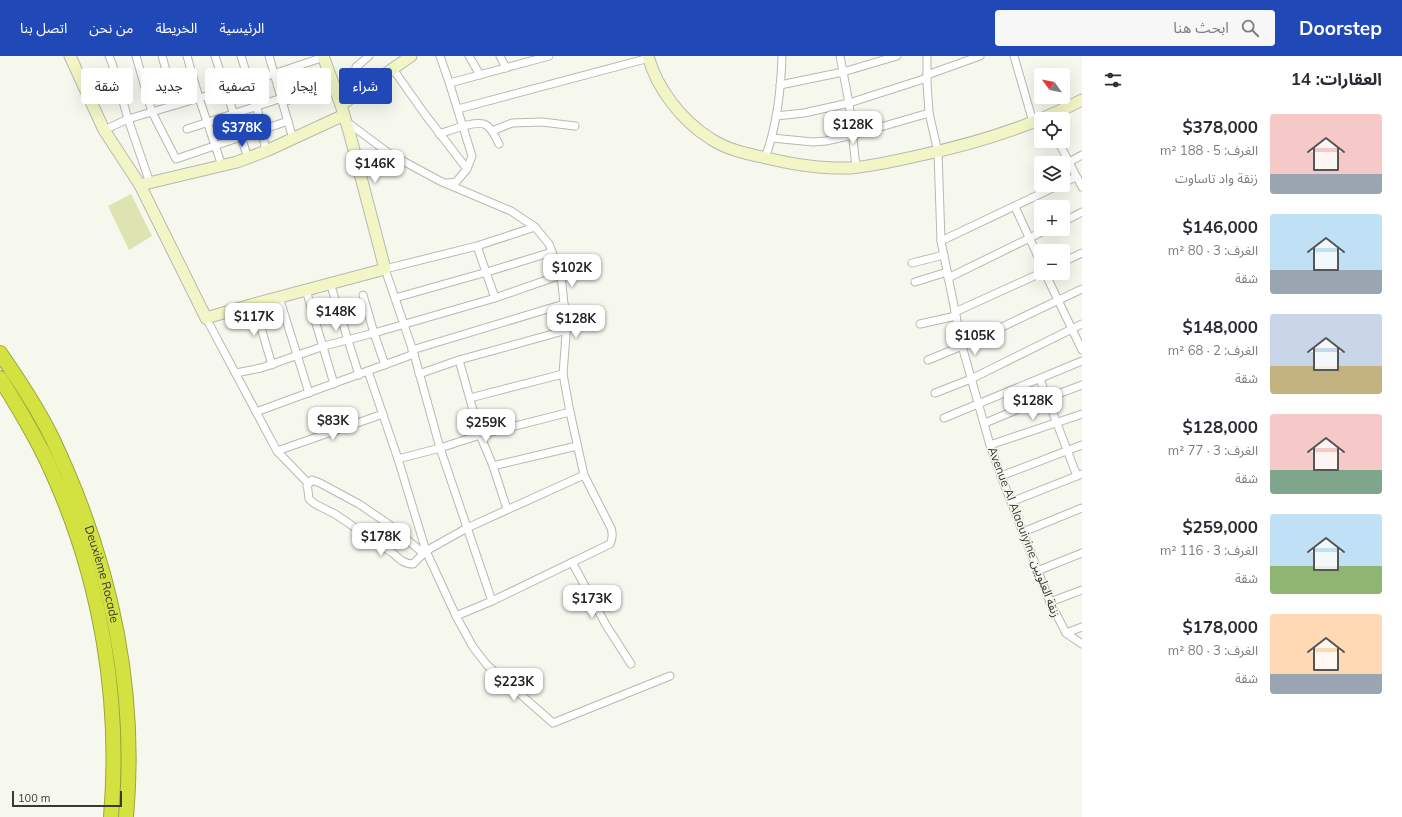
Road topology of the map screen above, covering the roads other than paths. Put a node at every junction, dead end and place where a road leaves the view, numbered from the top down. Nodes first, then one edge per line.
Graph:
1 (70, 56) edge
2 (109, 56) edge
3 (136, 56) edge
4 (162, 56) edge
5 (187, 56) edge
6 (215, 56) edge
7 (241, 56) edge
8 (269, 56) edge
9 (324, 56) edge
10 (369, 56) edge
11 (411, 56) edge
12 (440, 56) edge
13 (469, 56) edge
14 (500, 56) edge
15 (549, 56) edge
16 (783, 56) edge
17 (840, 56) edge
18 (897, 56) edge
19 (928, 56) edge
20 (980, 56) edge
21 (1014, 56) edge
22 (649, 57) edge
23 (533, 58) edge
24 (219, 68) edge
25 (245, 68) edge
26 (357, 68) edge
27 (506, 68) junction
28 (393, 69) joint
29 (843, 72) junction
30 (275, 74) junction
31 (480, 75) junction
32 (269, 76) edge
33 (927, 77) junction
34 (277, 80) edge
35 (450, 83) junction
36 (780, 85) junction
37 (334, 86) junction
38 (331, 87) edge
39 (205, 96) edge
40 (199, 98) junction
41 (1082, 100) edge
42 (277, 102) edge
43 (849, 103) junction
44 (231, 104) edge
45 (256, 104) edge
46 (284, 104) edge
47 (353, 104) edge
48 (176, 105) junction
49 (257, 107) junction
50 (458, 109) junction
51 (152, 112) junction
52 (1057, 112) edge
53 (929, 113) junction
54 (234, 114) junction
55 (344, 114) junction
56 (776, 116) junction
57 (128, 119) junction
58 (288, 121) junction
59 (208, 122) junction
60 (1033, 122) joint
61 (575, 126) dead end
62 (462, 127) junction
63 (187, 129) dead end
64 (104, 130) junction
65 (262, 130) junction
66 (492, 130) junction
67 (439, 134) junction
68 (852, 135) junction
69 (240, 137) junction
70 (293, 138) junction
71 (772, 138) junction
72 (499, 144) dead end
73 (215, 146) junction
74 (266, 151) junction
75 (938, 152) junction
76 (1082, 155) edge
77 (248, 158) junction
78 (765, 158) junction
79 (1070, 161) edge
80 (1070, 164) edge
81 (222, 166) junction
82 (856, 167) junction
83 (467, 169) junction
84 (1076, 177) junction
85 (1070, 180) edge
86 (440, 181) junction
87 (145, 184) junction
88 (1082, 187) edge
89 (1045, 192) edge
90 (1015, 207) junction
91 (1082, 212) edge
92 (1070, 218) edge
93 (535, 227) junction
94 (1035, 236) edge
95 (1030, 239) junction
96 (941, 241) junction
97 (477, 246) junction
98 (1034, 248) edge
99 (552, 252) junction
100 (1082, 253) edge
101 (944, 255) junction
102 (1070, 259) edge
103 (912, 263) dead end
104 (384, 269) junction
105 (487, 272) junction
106 (561, 275) junction
107 (948, 275) junction
108 (1034, 276) edge
109 (1049, 280) edge
110 (915, 282) dead end
111 (330, 283) junction
112 (1082, 289) edge
113 (306, 290) junction
114 (364, 295) dead end
115 (280, 297) junction
116 (395, 298) junction
117 (495, 298) junction
118 (1059, 300) junction
119 (254, 304) junction
120 (564, 304) junction
121 (956, 314) junction
122 (206, 318) junction
123 (404, 324) junction
124 (920, 324) dead end
125 (1082, 324) edge
126 (1072, 329) junction
127 (566, 330) junction
128 (374, 333) junction
129 (348, 340) junction
130 (324, 346) junction
131 (962, 346) junction
132 (1082, 350) edge
133 (413, 352) junction
134 (0, 353) edge
135 (297, 355) junction
136 (459, 360) junction
137 (928, 360) dead end
138 (1082, 361) edge
139 (272, 365) junction
140 (385, 365) junction
141 (368, 371) junction
142 (236, 373) junction
143 (420, 374) junction
144 (563, 374) junction
145 (359, 375) junction
146 (0, 378) edge
147 (971, 378) junction
148 (1040, 379) junction
149 (334, 384) junction
150 (1082, 385) edge
151 (309, 393) junction
152 (935, 393) dead end
153 (470, 398) junction
154 (1047, 398) junction
155 (979, 404) junction
156 (256, 412) junction
157 (570, 412) junction
158 (383, 414) junction
159 (1082, 414) edge
160 (944, 418) dead end
161 (985, 423) junction
162 (1058, 424) junction
163 (480, 435) junction
164 (990, 445) junction
165 (1082, 445) edge
166 (577, 446) junction
167 (440, 448) junction
168 (1068, 450) junction
169 (277, 451) junction
170 (398, 459) junction
171 (493, 466) junction
172 (584, 475) junction
173 (1080, 475) edge
174 (1001, 476) junction
175 (307, 486) junction
176 (1011, 502) junction
177 (1082, 508) edge
178 (507, 509) junction
179 (467, 528) junction
180 (1023, 532) junction
181 (424, 552) junction
182 (1082, 553) edge
183 (572, 562) junction
184 (1037, 571) junction
185 (1082, 590) edge
186 (492, 601) junction
187 (1050, 602) junction
188 (456, 616) junction
189 (1082, 627) edge
190 (1066, 633) junction
191 (1082, 644) edge
192 (631, 664) dead end
193 (670, 676) dead end
194 (111, 817) edge
195 (126, 817) edge

1 - 64 street
2 - 57 street
3 - 51 street
4 - 48 street
5 - 40 street
6 - 24 street
7 - 25 street
8 - 30 street
9 - 30 street
9 - 37 street
10 - 26 street
11 - 28 street
12 - 35 street
13 - 31 street
14 - 27 street
15 - 23 street
16 - 36 street
17 - 29 street
18 - 29 street
19 - 33 street, Avenue Al Alaouiyine زنقة العلويين
20 - 33 street
21 - 60 street
22 - 50 street
22 - 78 street
23 - 27 street
27 - 31 street
28 - 67 street
29 - 36 street
29 - 43 street
30 - 32 street
30 - 34 street
31 - 35 street
33 - 43 street
33 - 53 street, Avenue Al Alaouiyine زنقة العلويين
35 - 50 street
36 - 56 street
37 - 38 street
37 - 55 street
39 - 40 street
40 - 48 street
40 - 59 street
41 - 52 street
42 - 49 street
43 - 56 street
43 - 68 street
44 - 54 street
45 - 49 street
46 - 58 street
47 - 55 street
48 - 51 street
49 - 54 street
49 - 65 street
50 - 62 street
51 - 57 street
51 - 73 street
53 - 68 street
53 - 75 street, Avenue Al Alaouiyine زنقة العلويين
54 - 59 street
54 - 69 street
55 - 70 street
55 - 86 street
55 - 104 street
56 - 71 street
57 - 64 street
57 - 87 street
58 - 65 street
58 - 70 street
59 - 63 street
59 - 73 street
60 - 75 street
61 - 66 street
62 - 66 street
62 - 67 street
62 - 83 street
64 - 87 street
65 - 69 street
65 - 74 street
66 - 72 street
67 - 83 street
68 - 71 street
68 - 82 street
69 - 73 street
69 - 77 street
70 - 74 street
71 - 78 street
73 - 81 street
74 - 77 street
75 - 82 street
75 - 96 street, Avenue Al Alaouiyine زنقة العلويين
76 - 79 street
77 - 81 street
78 - 82 street
80 - 84 street
81 - 87 street
83 - 86 street
84 - 85 street
84 - 88 street
86 - 93 street
87 - 122 street
89 - 90 street
90 - 95 street
90 - 96 street
91 - 92 street
93 - 97 street
93 - 99 street
94 - 95 street
95 - 98 street
95 - 107 street
96 - 101 street, Avenue Al Alaouiyine زنقة العلويين
97 - 104 street
97 - 105 street
99 - 105 street
99 - 106 street
100 - 102 street
101 - 103 street
101 - 107 street, Avenue Al Alaouiyine زنقة العلويين
104 - 111 street
104 - 116 street
105 - 116 street
105 - 117 street
106 - 117 street
106 - 120 street
107 - 110 street
107 - 121 street, Avenue Al Alaouiyine زنقة العلويين
108 - 121 street
109 - 118 street
111 - 113 street
111 - 129 street
112 - 118 street
113 - 115 street
113 - 130 street
114 - 128 street
115 - 119 street
115 - 135 street
116 - 123 street
117 - 123 street
118 - 126 street
118 - 131 street
119 - 122 street
119 - 139 street
120 - 127 street
120 - 133 street
121 - 124 street
121 - 131 street, Avenue Al Alaouiyine زنقة العلويين
122 - 142 street
123 - 128 street
123 - 133 street
125 - 126 street
126 - 132 street
126 - 147 street
127 - 136 street
127 - 144 street
128 - 129 street
128 - 140 street
129 - 130 street
129 - 145 street
130 - 135 street
130 - 149 street
131 - 137 street
131 - 147 street, Avenue Al Alaouiyine زنقة العلويين
133 - 140 street
133 - 143 street
134 - 195 highway, Deuxième Rocade
135 - 139 street
135 - 151 street
136 - 143 street
136 - 153 street
138 - 148 street
139 - 142 street
140 - 141 street
141 - 145 street
141 - 158 street
142 - 156 street
143 - 167 street
144 - 153 street
144 - 157 street
145 - 149 street
146 - 194 highway, Deuxième Rocade
147 - 152 street
147 - 155 street, Avenue Al Alaouiyine زنقة العلويين
148 - 154 street
148 - 155 street
149 - 151 street
150 - 154 street
151 - 156 street
153 - 163 street
154 - 161 street
154 - 162 street
155 - 160 street
155 - 161 street, Avenue Al Alaouiyine زنقة العلويين
156 - 169 street
157 - 163 street
157 - 166 street
158 - 169 street
158 - 170 street
159 - 162 street
161 - 164 street, Avenue Al Alaouiyine زنقة العلويين
162 - 164 street
162 - 168 street
163 - 167 street
163 - 171 street
164 - 174 street, Avenue Al Alaouiyine زنقة العلويين
165 - 168 street
166 - 171 street
166 - 172 street
167 - 170 street
167 - 179 street
168 - 173 street
168 - 174 street
169 - 175 street
170 - 181 street
171 - 178 street
172 - 178 street
172 - 183 street
173 - 176 street
174 - 176 street, Avenue Al Alaouiyine زنقة العلويين
175 - 181 street
175 - 181 street
176 - 180 street, Avenue Al Alaouiyine زنقة العلويين
177 - 180 street
178 - 179 street
179 - 181 street
179 - 186 street
180 - 184 street, Avenue Al Alaouiyine زنقة العلويين
181 - 188 street
182 - 184 street
183 - 186 street
183 - 192 street
184 - 187 street, Avenue Al Alaouiyine زنقة العلويين
185 - 187 street
186 - 188 street
187 - 190 street, Avenue Al Alaouiyine زنقة العلويين
188 - 193 street
189 - 190 street
190 - 191 street, Avenue Al Alaouiyine زنقة العلويين

